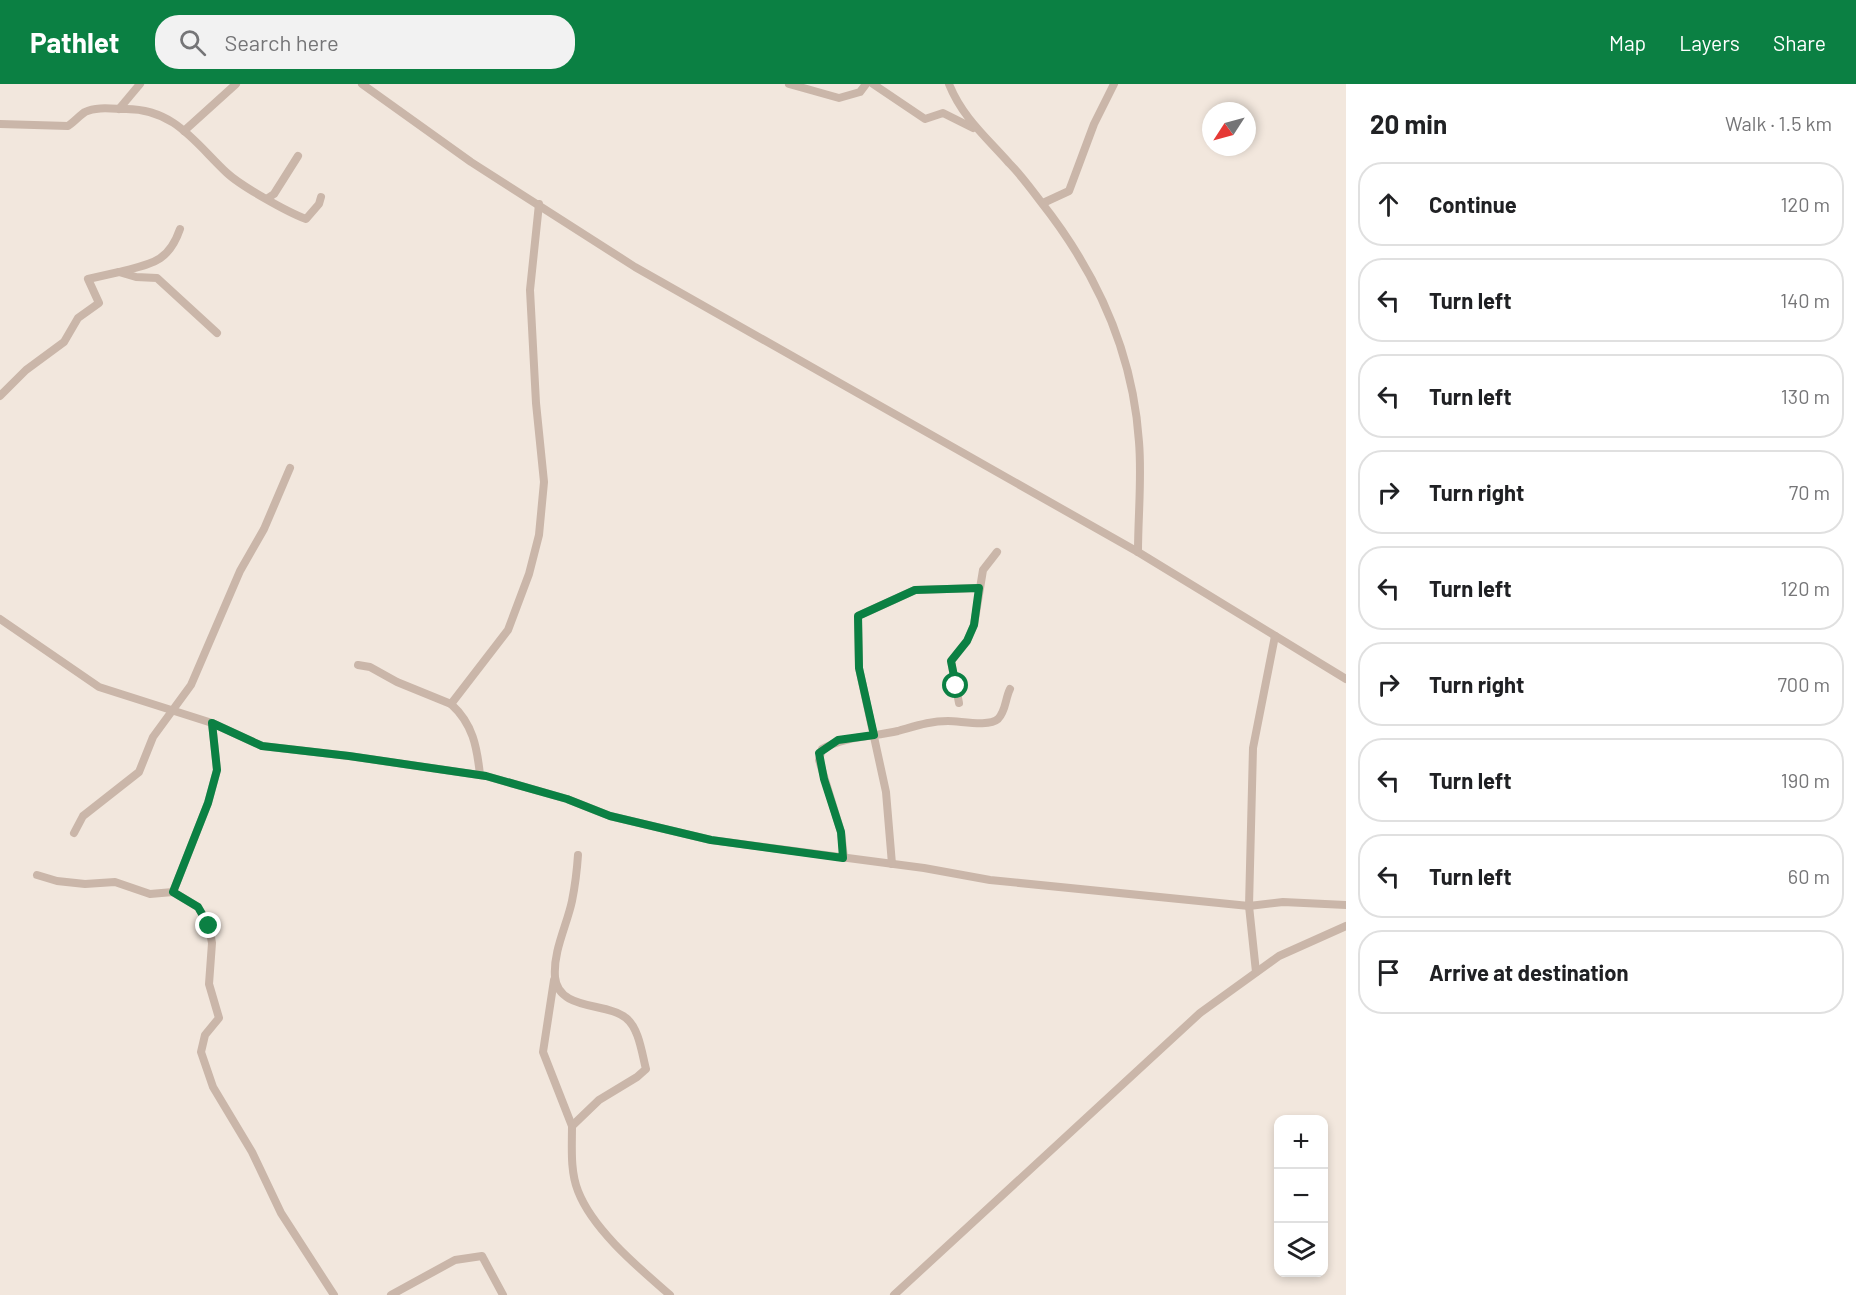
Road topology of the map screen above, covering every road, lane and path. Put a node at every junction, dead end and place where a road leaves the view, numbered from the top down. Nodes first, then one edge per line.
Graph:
1 (140, 84) edge
2 (236, 84) edge
3 (362, 84) edge
4 (789, 84) edge
5 (866, 84) edge
6 (873, 84) edge
7 (949, 84) edge
8 (1114, 84) edge
9 (119, 109) junction
10 (0, 124) edge
11 (974, 128) junction
12 (184, 131) junction
13 (298, 156) dead end
14 (321, 197) dead end
15 (268, 198) junction
16 (539, 204) junction
17 (1042, 204) junction
18 (180, 229) dead end
19 (119, 272) junction
20 (217, 333) dead end
21 (0, 396) edge
22 (290, 468) dead end
23 (997, 552) dead end
24 (1138, 552) junction
25 (979, 588) junction
26 (0, 619) edge
27 (1275, 636) junction
28 (358, 665) dead end
29 (1346, 679) edge
30 (1010, 689) dead end
31 (959, 703) dead end
32 (451, 704) junction
33 (170, 710) junction
34 (212, 723) junction
35 (874, 735) junction
36 (480, 775) junction
37 (74, 833) dead end
38 (578, 855) dead end
39 (843, 858) junction
40 (892, 864) junction
41 (37, 874) dead end
42 (173, 892) junction
43 (1346, 905) edge
44 (1250, 906) junction
45 (1346, 926) edge
46 (1256, 972) junction
47 (555, 979) junction
48 (572, 1126) junction
49 (334, 1295) edge
50 (391, 1295) edge
51 (503, 1295) edge
52 (670, 1295) edge
53 (894, 1295) edge

1 - 9 street
2 - 12 street
3 - 16 street
4 - 5 street
6 - 11 street
7 - 11 street
8 - 17 street
9 - 10 street
9 - 12 street
11 - 17 street
12 - 15 street
13 - 15 street
14 - 15 street
16 - 24 street
16 - 32 street
17 - 24 street
18 - 19 street
19 - 20 street
19 - 21 street
22 - 33 street
23 - 25 street
24 - 27 street
25 - 31 street
25 - 35 street
26 - 33 street
27 - 29 street
27 - 44 street
28 - 32 street
30 - 35 street
32 - 36 street
33 - 34 street
33 - 37 street
34 - 36 street
34 - 42 street
35 - 39 street
35 - 40 street
36 - 39 street
38 - 47 street
39 - 40 street
40 - 44 street
41 - 42 street
42 - 49 street
43 - 44 street
44 - 46 street
45 - 46 street
46 - 53 street
47 - 48 street
47 - 48 street
48 - 52 street
50 - 51 street

